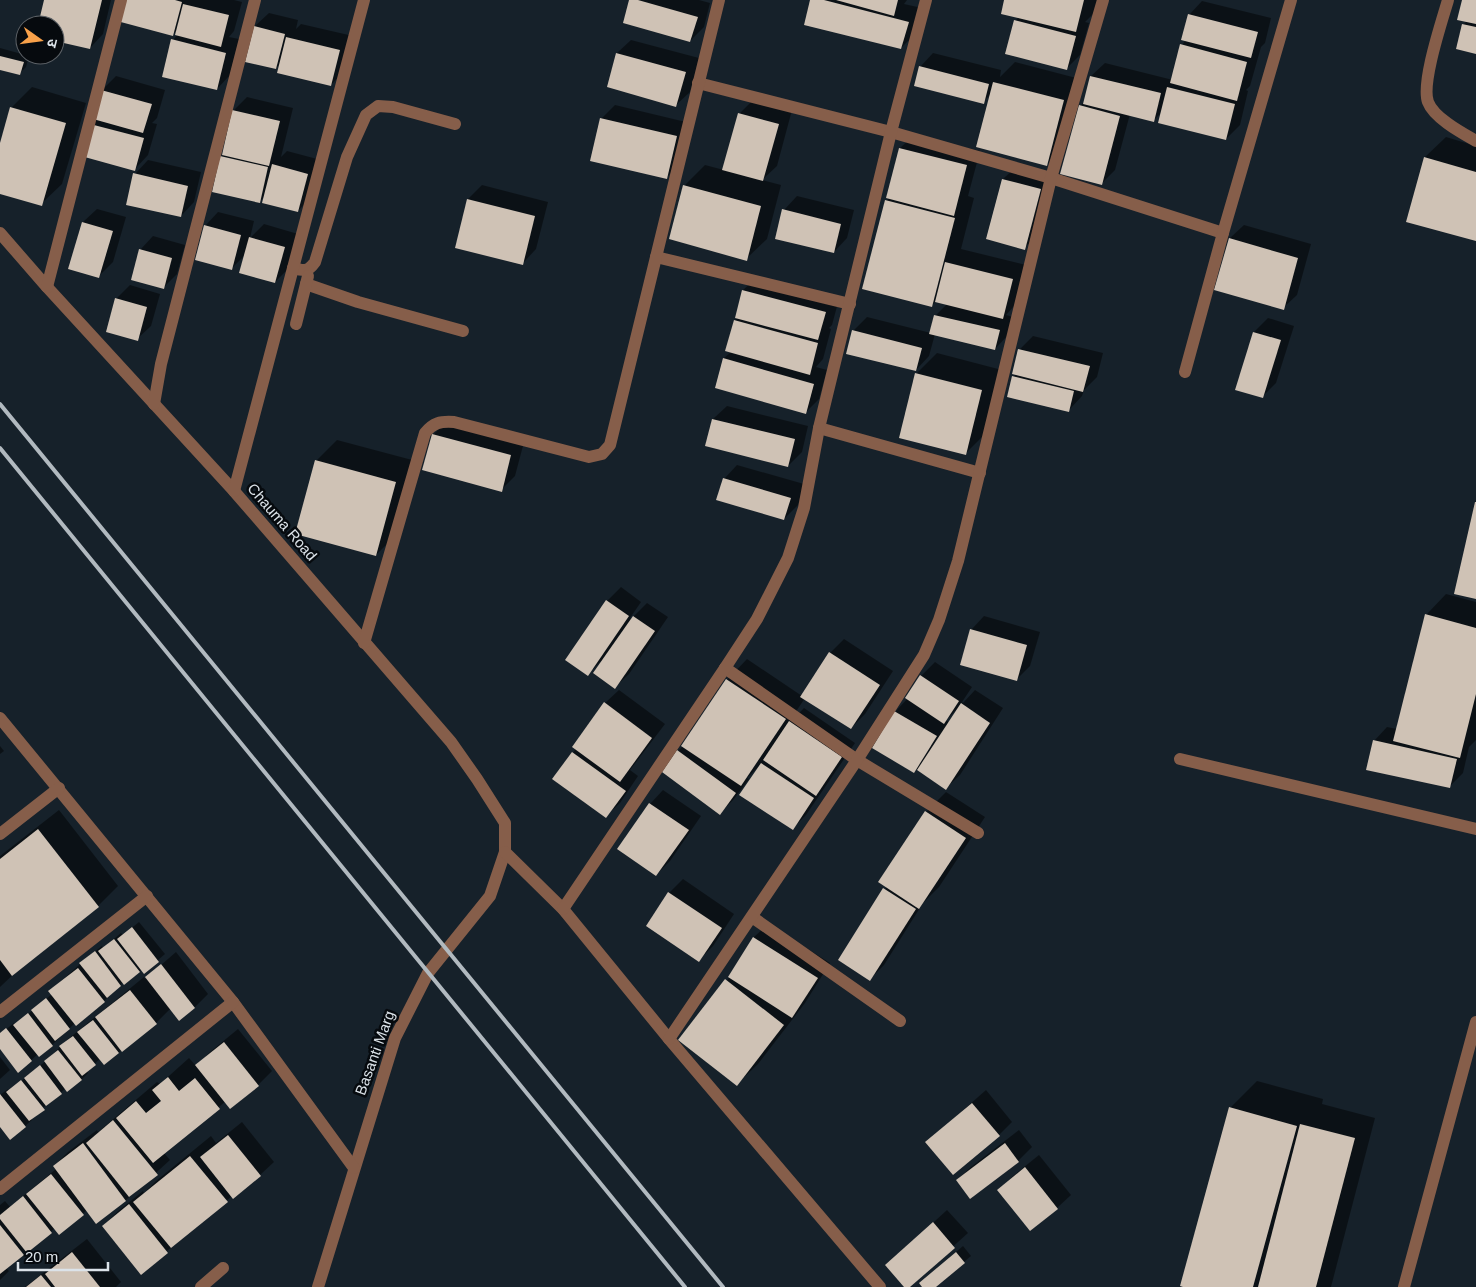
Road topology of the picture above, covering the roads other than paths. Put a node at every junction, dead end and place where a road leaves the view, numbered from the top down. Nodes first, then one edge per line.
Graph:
1 (121, 0) edge
2 (255, 0) edge
3 (364, 0) edge
4 (720, 0) edge
5 (926, 0) edge
6 (1103, 0) edge
7 (1291, 0) edge
8 (1448, 0) edge
9 (698, 84) junction
10 (455, 124) dead end
11 (892, 132) junction
12 (1476, 140) edge
13 (1051, 178) junction
14 (0, 233) edge
15 (1223, 233) junction
16 (656, 257) junction
17 (293, 268) junction
18 (310, 269) junction
19 (306, 284) junction
20 (47, 287) junction
21 (850, 304) junction
22 (296, 324) dead end
23 (463, 331) dead end
24 (1185, 372) dead end
25 (154, 404) junction
26 (819, 428) junction
27 (980, 473) junction
28 (234, 491) junction
29 (364, 643) junction
30 (726, 668) junction
31 (0, 718) edge
32 (1180, 758) dead end
33 (857, 760) junction
34 (59, 788) junction
35 (1476, 829) edge
36 (978, 833) dead end
37 (0, 834) edge
38 (505, 852) junction
39 (147, 896) junction
40 (563, 909) junction
41 (752, 917) junction
42 (233, 1002) junction
43 (0, 1012) edge
44 (900, 1021) dead end
45 (1476, 1022) edge
46 (669, 1039) junction
47 (354, 1168) junction
48 (0, 1189) edge
49 (223, 1268) dead end
50 (201, 1287) edge
51 (318, 1287) edge
52 (880, 1287) edge
53 (1404, 1287) edge

1 - 20 street
2 - 25 street
3 - 17 street
4 - 9 street
5 - 11 street
6 - 13 street
7 - 15 street
8 - 12 street
9 - 11 street
9 - 16 street
10 - 18 street
11 - 13 street
11 - 21 street
13 - 15 street
13 - 27 street
14 - 20 street, Chauma Road
15 - 24 street
16 - 21 street
16 - 29 street
17 - 18 street
17 - 28 street
18 - 19 street
19 - 22 street
19 - 23 street
20 - 25 street, Chauma Road
21 - 26 street
25 - 28 street, Chauma Road
26 - 27 street
26 - 30 street
27 - 33 street
28 - 29 street, Chauma Road
29 - 38 street, Chauma Road
30 - 33 street
30 - 40 street
31 - 34 street
32 - 35 street
33 - 36 street
33 - 41 street
34 - 37 street
34 - 39 street
38 - 40 street
38 - 47 street, Basanti Marg
39 - 42 street
39 - 43 street
40 - 46 street
41 - 44 street
41 - 46 street
42 - 47 street
42 - 48 street
45 - 53 street
46 - 52 street
47 - 51 street, Basanti Marg
49 - 50 street

